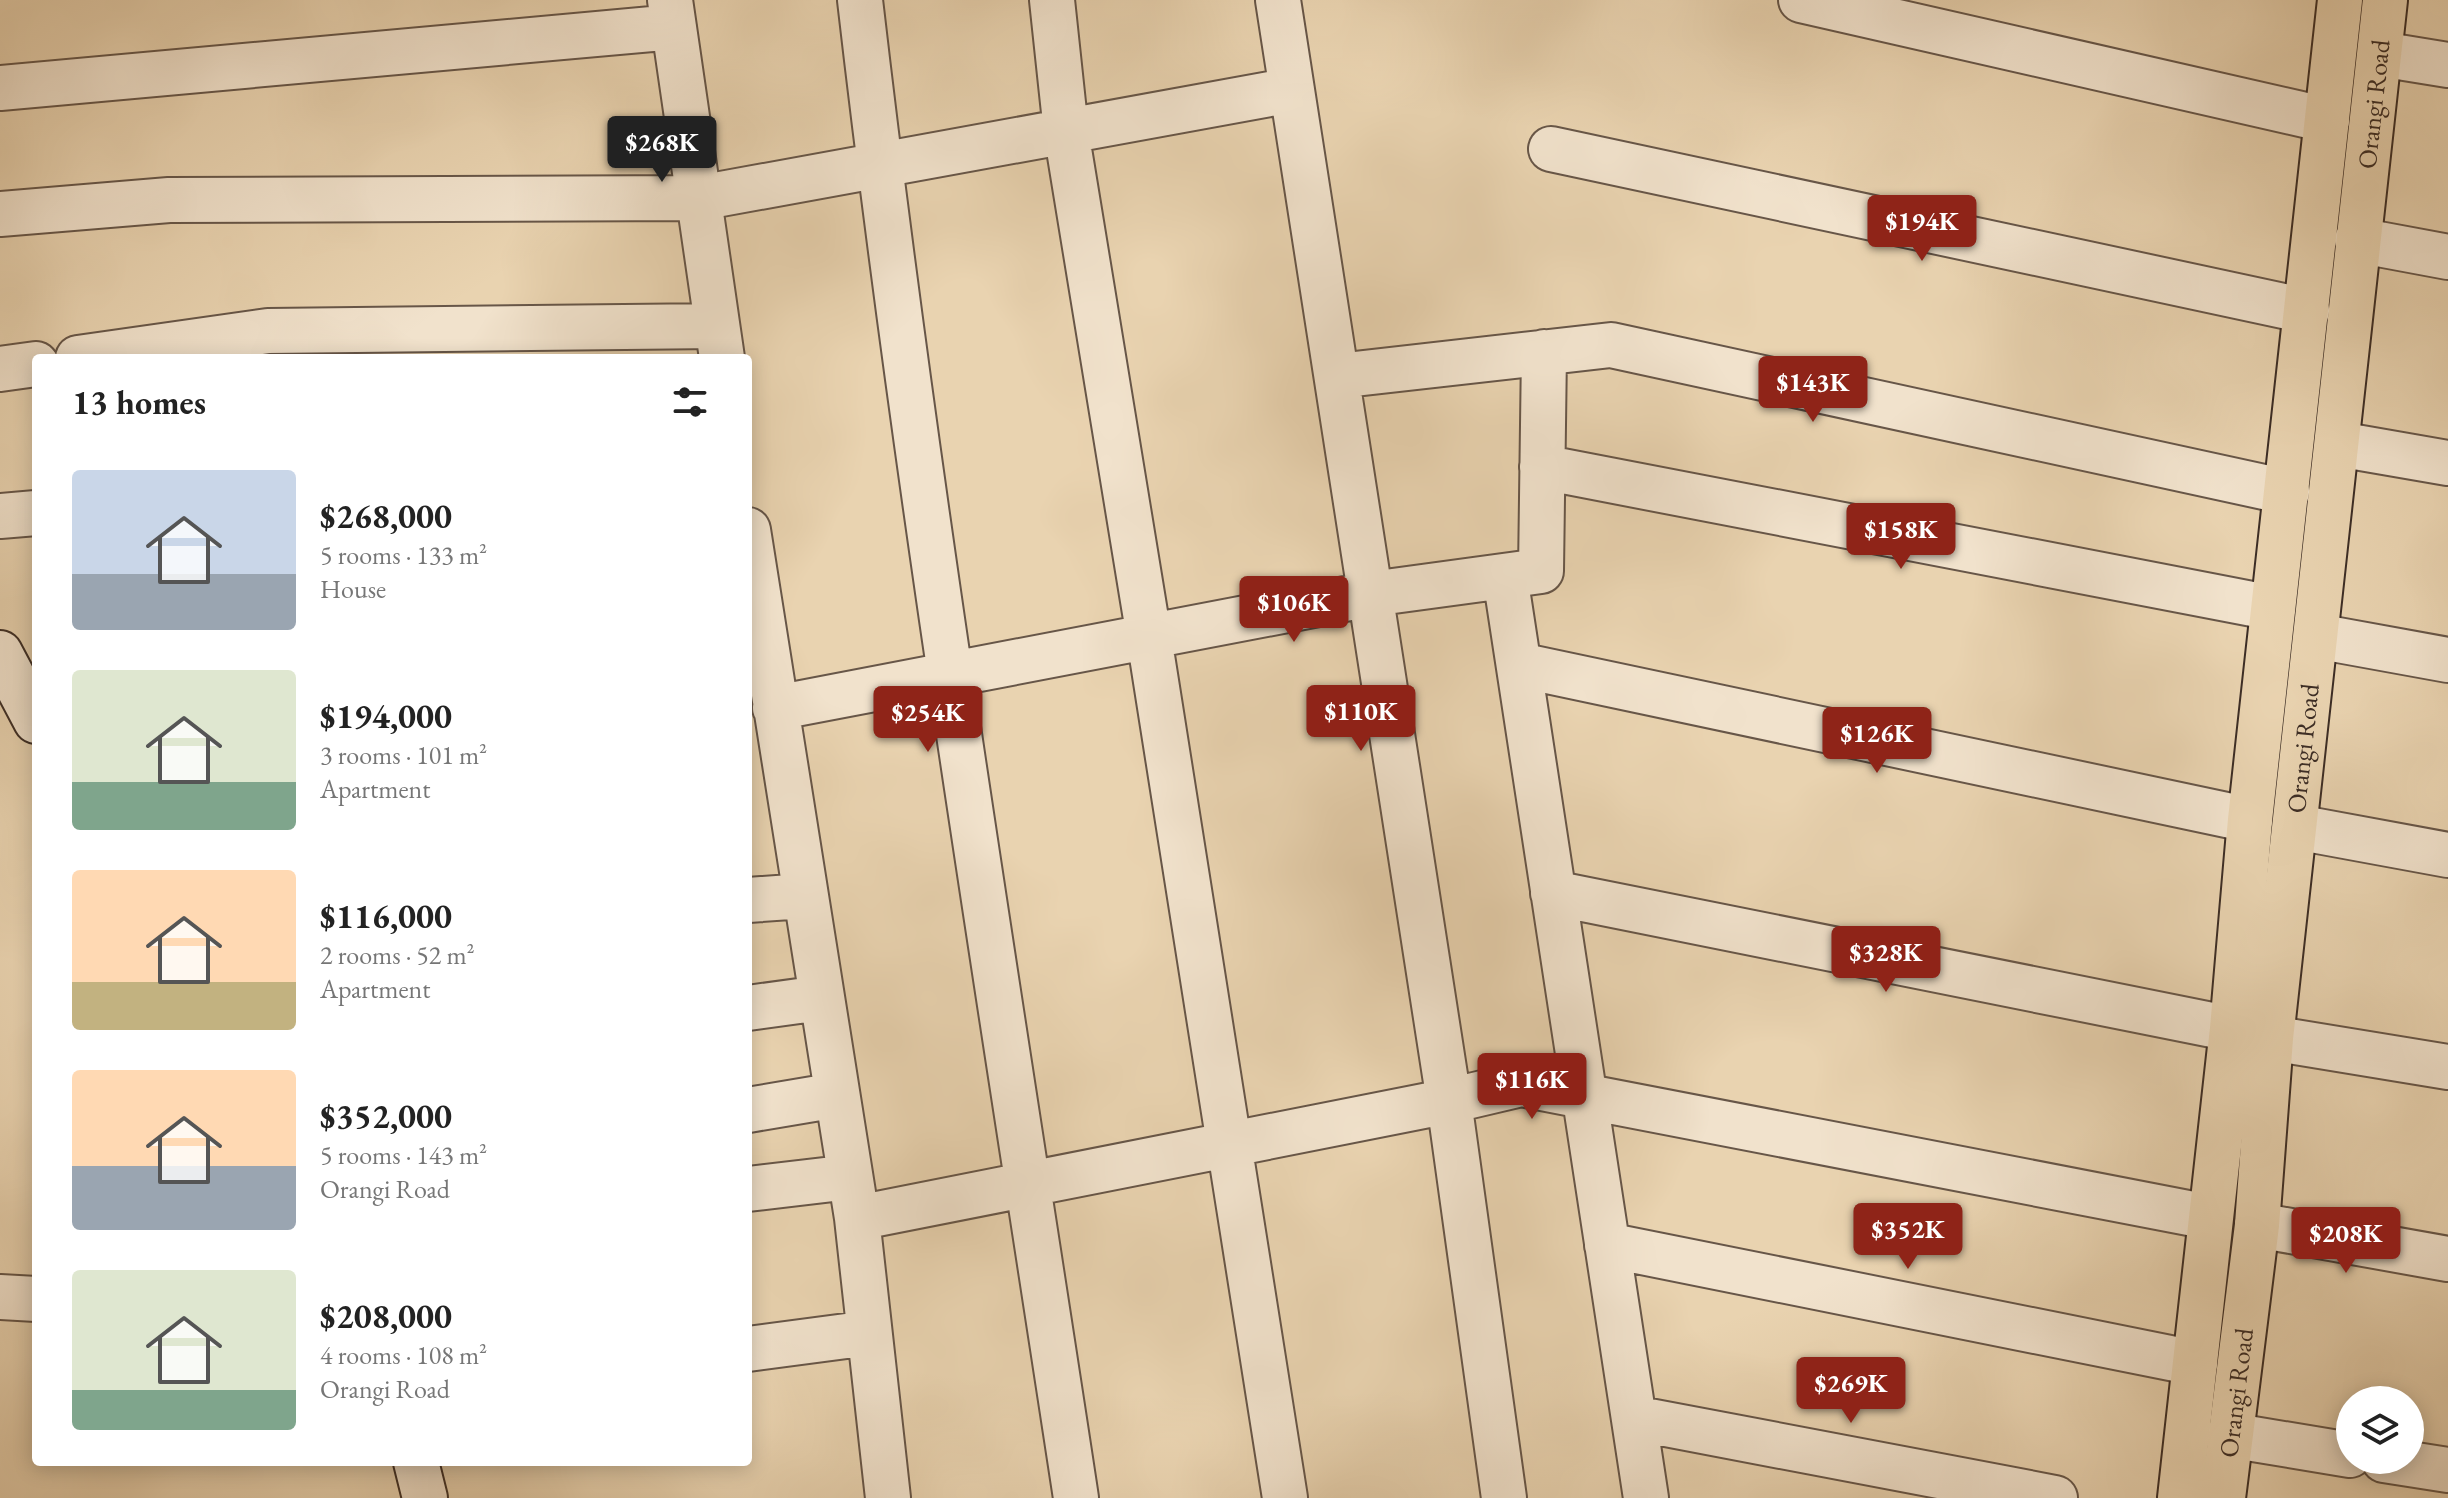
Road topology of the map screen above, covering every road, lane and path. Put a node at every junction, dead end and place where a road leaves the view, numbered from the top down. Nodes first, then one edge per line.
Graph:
1 (860, 0) edge
2 (1052, 0) edge
3 (1278, 0) edge
4 (1801, 0) edge
5 (2340, 0) edge
6 (2385, 0) edge
7 (672, 14) edge
8 (2380, 54) junction
9 (2448, 65) edge
10 (0, 88) edge
11 (1292, 90) junction
12 (2327, 120) junction
13 (1066, 131) junction
14 (1551, 149) dead end
15 (879, 165) junction
16 (699, 198) junction
17 (0, 214) edge
18 (2357, 240) junction
19 (2448, 257) edge
20 (2307, 311) junction
21 (720, 342) edge
22 (1544, 352) junction
23 (106, 354) edge
24 (32, 365) edge
25 (0, 369) edge
26 (1337, 376) junction
27 (2338, 444) junction
28 (2448, 463) edge
29 (1542, 467) junction
30 (2287, 492) junction
31 (32, 513) edge
32 (0, 516) edge
33 (1505, 576) junction
34 (752, 584) edge
35 (1371, 594) junction
36 (2273, 608) junction
37 (755, 624) edge
38 (2316, 636) junction
39 (1149, 637) junction
40 (2448, 660) edge
41 (1519, 665) junction
42 (16, 666) edge
43 (950, 675) junction
44 (775, 708) junction
45 (32, 710) edge
46 (766, 772) edge
47 (2250, 820) junction
48 (2296, 827) junction
49 (2448, 855) edge
50 (1553, 893) junction
51 (805, 896) junction
52 (752, 900) edge
53 (821, 998) junction
54 (752, 1007) edge
55 (2252, 1033) junction
56 (2448, 1067) edge
57 (837, 1095) junction
58 (1585, 1096) junction
59 (1449, 1101) junction
60 (752, 1109) edge
61 (1229, 1145) junction
62 (1028, 1184) junction
63 (752, 1189) edge
64 (853, 1198) junction
65 (2209, 1217) junction
66 (2257, 1225) junction
67 (1607, 1245) junction
68 (2448, 1259) edge
69 (0, 1297) edge
70 (32, 1299) edge
71 (869, 1333) junction
72 (752, 1348) edge
73 (2195, 1363) junction
74 (1634, 1418) junction
75 (2229, 1435) junction
76 (2336, 1453) edge
77 (417, 1466) edge
78 (2424, 1466) edge
79 (2448, 1470) edge
80 (425, 1498) edge
81 (888, 1498) edge
82 (1076, 1498) edge
83 (1285, 1498) edge
84 (1504, 1498) edge
85 (1646, 1498) edge
86 (2055, 1498) edge
87 (2180, 1498) edge
88 (2223, 1498) edge

1 - 15 street
2 - 13 street
3 - 11 street
4 - 12 street
5 - 12 main road, Orangi Road
6 - 8 main road, Orangi Road
7 - 10 street
7 - 16 street
8 - 9 street
8 - 18 main road, Orangi Road
11 - 13 street
11 - 26 street
12 - 20 main road, Orangi Road
13 - 15 street
13 - 39 street
14 - 20 street
15 - 16 street
15 - 43 street
16 - 17 street
16 - 21 street
18 - 19 street
18 - 27 main road, Orangi Road
20 - 30 main road, Orangi Road
21 - 23 street
22 - 26 street
22 - 29 street
22 - 30 street
24 - 25 street
26 - 35 street
27 - 28 street
27 - 38 main road, Orangi Road
29 - 33 street
29 - 36 street
30 - 36 main road, Orangi Road
31 - 32 street
33 - 35 street
33 - 41 street
34 - 37 street
35 - 39 street
35 - 59 street
36 - 47 main road, Orangi Road
37 - 44 street
38 - 40 street
38 - 48 main road, Orangi Road
39 - 43 street
39 - 61 street
41 - 47 street
41 - 50 street
42 - 45 street
43 - 44 street
43 - 62 street
44 - 46 street
46 - 51 street
47 - 55 main road, Orangi Road
48 - 49 street
48 - 55 main road, Orangi Road
50 - 55 street
50 - 58 street
51 - 52 street
51 - 53 street
53 - 54 street
53 - 57 street
55 - 56 street
55 - 65 main road, Orangi Road
55 - 66 main road, Orangi Road
57 - 60 street
57 - 64 street
58 - 59 street
58 - 65 street
58 - 67 street
59 - 61 street
59 - 84 street
61 - 62 street
61 - 83 street
62 - 64 street
62 - 82 street
63 - 64 street
64 - 71 street
65 - 73 main road, Orangi Road
66 - 68 street
66 - 75 main road, Orangi Road
67 - 73 street
67 - 74 street
69 - 70 street
71 - 72 street
71 - 81 street
73 - 87 main road, Orangi Road
74 - 85 street
74 - 86 street
75 - 76 street
75 - 88 main road, Orangi Road
77 - 80 street
78 - 79 street

